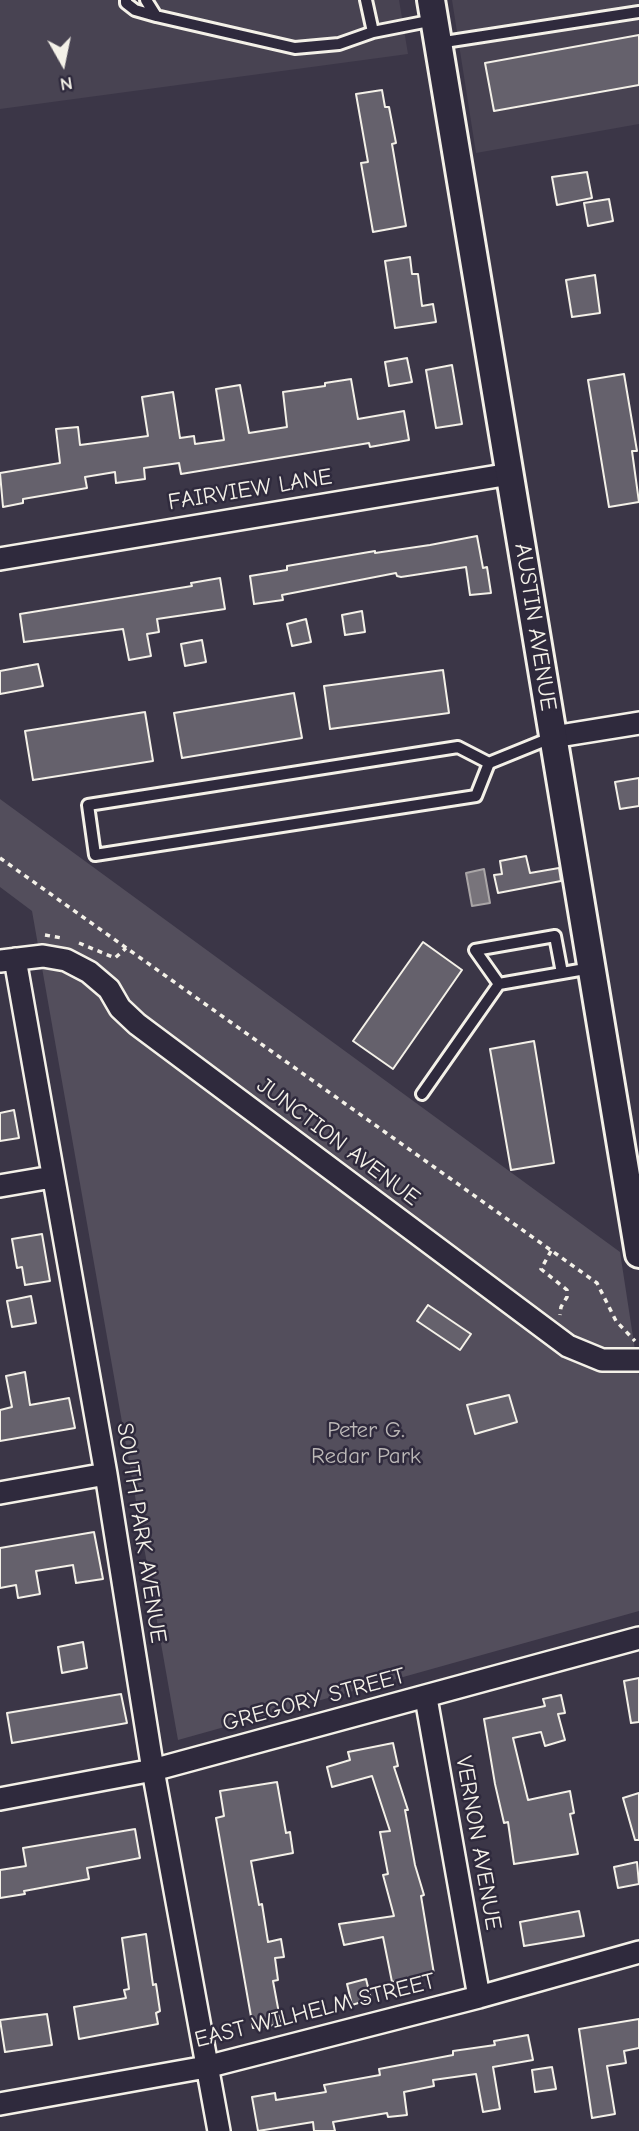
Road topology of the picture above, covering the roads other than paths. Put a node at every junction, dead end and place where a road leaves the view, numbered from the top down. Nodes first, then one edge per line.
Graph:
1 (126, 0) edge
2 (146, 0) edge
3 (366, 0) edge
4 (639, 12) edge
5 (156, 16) junction
6 (434, 21) edge
7 (373, 32) junction
8 (510, 474) junction
9 (0, 559) edge
10 (639, 723) edge
11 (553, 737) junction
12 (489, 764) junction
13 (8, 960) edge
14 (591, 968) junction
15 (562, 972) junction
16 (499, 984) junction
17 (422, 1094) dead end
18 (52, 1177) junction
19 (0, 1186) edge
20 (639, 1254) edge
21 (638, 1360) edge
22 (106, 1474) junction
23 (0, 1493) edge
24 (639, 1639) edge
25 (426, 1698) junction
26 (153, 1770) junction
27 (0, 1799) edge
28 (639, 1952) edge
29 (479, 1997) junction
30 (206, 2067) junction
31 (0, 2104) edge
32 (219, 2131) edge

1 - 5 lane
2 - 5 lane
3 - 7 lane
4 - 6 lane
5 - 7 lane
6 - 7 lane
6 - 8 street, AUSTIN AVENUE
8 - 9 street, FAIRVIEW LANE
8 - 11 street, AUSTIN AVENUE
10 - 11 street
11 - 12 lane
11 - 14 street, AUSTIN AVENUE
12 - 12 lane
13 - 18 street, SOUTH PARK AVENUE
13 - 21 street, JUNCTION AVENUE
14 - 15 lane
14 - 20 street, AUSTIN AVENUE
15 - 16 lane
15 - 16 lane
16 - 17 lane
18 - 19 street
18 - 22 street, SOUTH PARK AVENUE
22 - 23 street
22 - 26 street, SOUTH PARK AVENUE
24 - 25 street, GREGORY STREET
25 - 26 street, GREGORY STREET
25 - 29 street, VERNON AVENUE
26 - 27 street, GREGORY STREET
26 - 30 street, SOUTH PARK AVENUE
28 - 29 street, EAST WILHELM STREET
29 - 30 street, EAST WILHELM STREET
30 - 31 street, EAST WILHELM STREET
30 - 32 street, SOUTH PARK AVENUE

